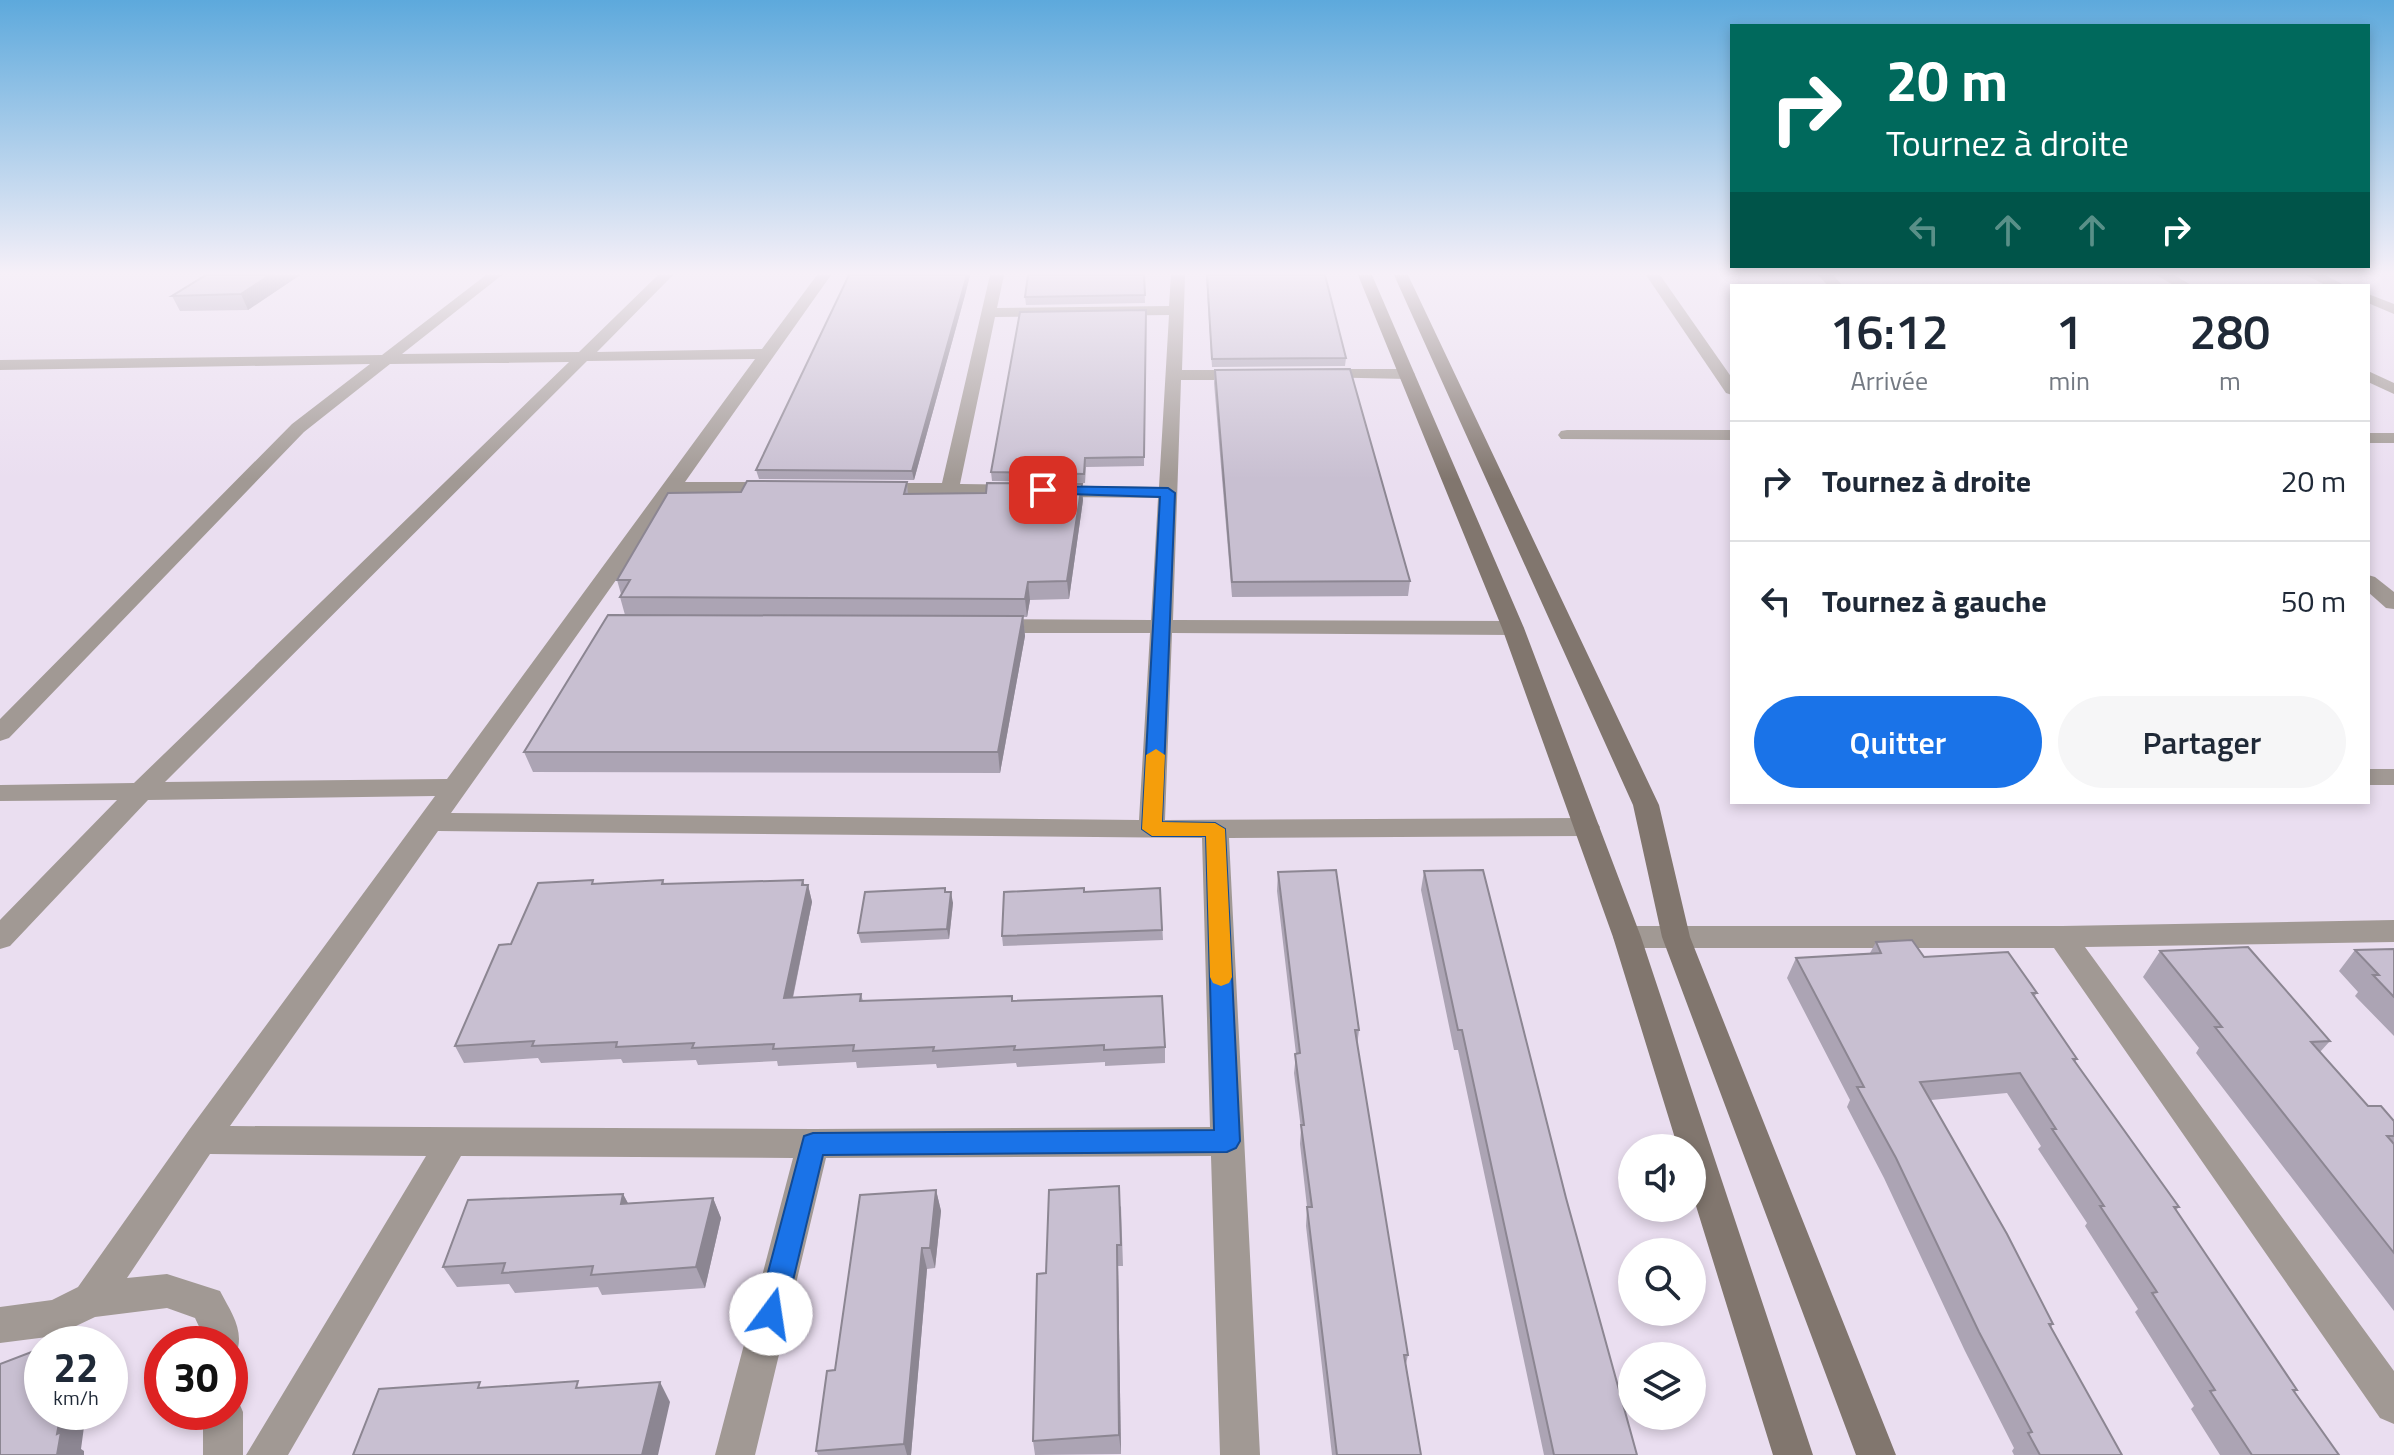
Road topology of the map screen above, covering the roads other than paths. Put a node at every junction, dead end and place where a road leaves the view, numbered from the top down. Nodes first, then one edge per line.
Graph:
1 (407, 343) edge
2 (597, 343) edge
3 (775, 343) edge
4 (982, 343) edge
5 (1175, 343) edge
6 (1394, 343) edge
7 (1432, 343) edge
8 (1700, 343) edge
9 (767, 354) junction
10 (582, 358) junction
11 (384, 361) junction
12 (0, 365) edge
13 (1298, 374) edge
14 (1407, 374) junction
15 (1174, 375) junction
16 (1267, 375) edge
17 (2370, 377) edge
18 (1730, 387) edge
19 (2394, 389) edge
20 (1567, 435) dead end
21 (1730, 435) edge
22 (2370, 438) edge
23 (2394, 438) edge
24 (671, 488) junction
25 (795, 488) edge
26 (857, 488) edge
27 (950, 489) junction
28 (1168, 493) junction
29 (2370, 583) edge
30 (2394, 603) edge
31 (573, 624) junction
32 (605, 624) edge
33 (971, 626) edge
34 (1162, 626) junction
35 (1513, 628) junction
36 (0, 733) edge
37 (2370, 777) edge
38 (2394, 777) edge
39 (456, 787) junction
40 (141, 791) junction
41 (0, 793) edge
42 (430, 822) junction
43 (1587, 827) junction
44 (1152, 829) junction
45 (1215, 829) junction
46 (2394, 931) edge
47 (1627, 937) junction
48 (1676, 937) junction
49 (2062, 937) junction
50 (0, 938) edge
51 (201, 1140) junction
52 (1227, 1141) junction
53 (452, 1142) junction
54 (813, 1144) junction
55 (91, 1300) junction
56 (0, 1325) edge
57 (218, 1326) edge
58 (2394, 1404) edge
59 (223, 1430) edge
60 (223, 1455) edge
61 (266, 1455) edge
62 (735, 1455) edge
63 (1240, 1455) edge
64 (1793, 1455) edge
65 (1876, 1455) edge

1 - 11 street
2 - 10 street
3 - 9 street
4 - 27 street
5 - 15 street
6 - 14 street
7 - 48 street
8 - 18 street
9 - 10 street
9 - 24 street
10 - 11 street
10 - 40 street
11 - 12 street
11 - 36 street
13 - 14 street
14 - 35 street
15 - 16 street
15 - 28 street
17 - 19 street
20 - 21 street
22 - 23 street
24 - 25 street
24 - 31 street
26 - 27 street
27 - 28 street
28 - 34 street
29 - 30 street
31 - 32 street
31 - 39 street
33 - 34 street
34 - 35 street
34 - 44 street
35 - 43 street
37 - 38 street
39 - 40 street
39 - 42 street
40 - 41 street
40 - 50 street
42 - 44 street
42 - 51 street
43 - 45 street
43 - 47 street
44 - 45 street
45 - 52 street
46 - 49 street
47 - 48 street
47 - 64 street
48 - 49 street
48 - 65 street
49 - 58 street
51 - 53 street
51 - 55 street
52 - 54 street
52 - 63 street
53 - 54 street
53 - 61 street
54 - 62 street
55 - 56 street
55 - 57 street
59 - 60 street

